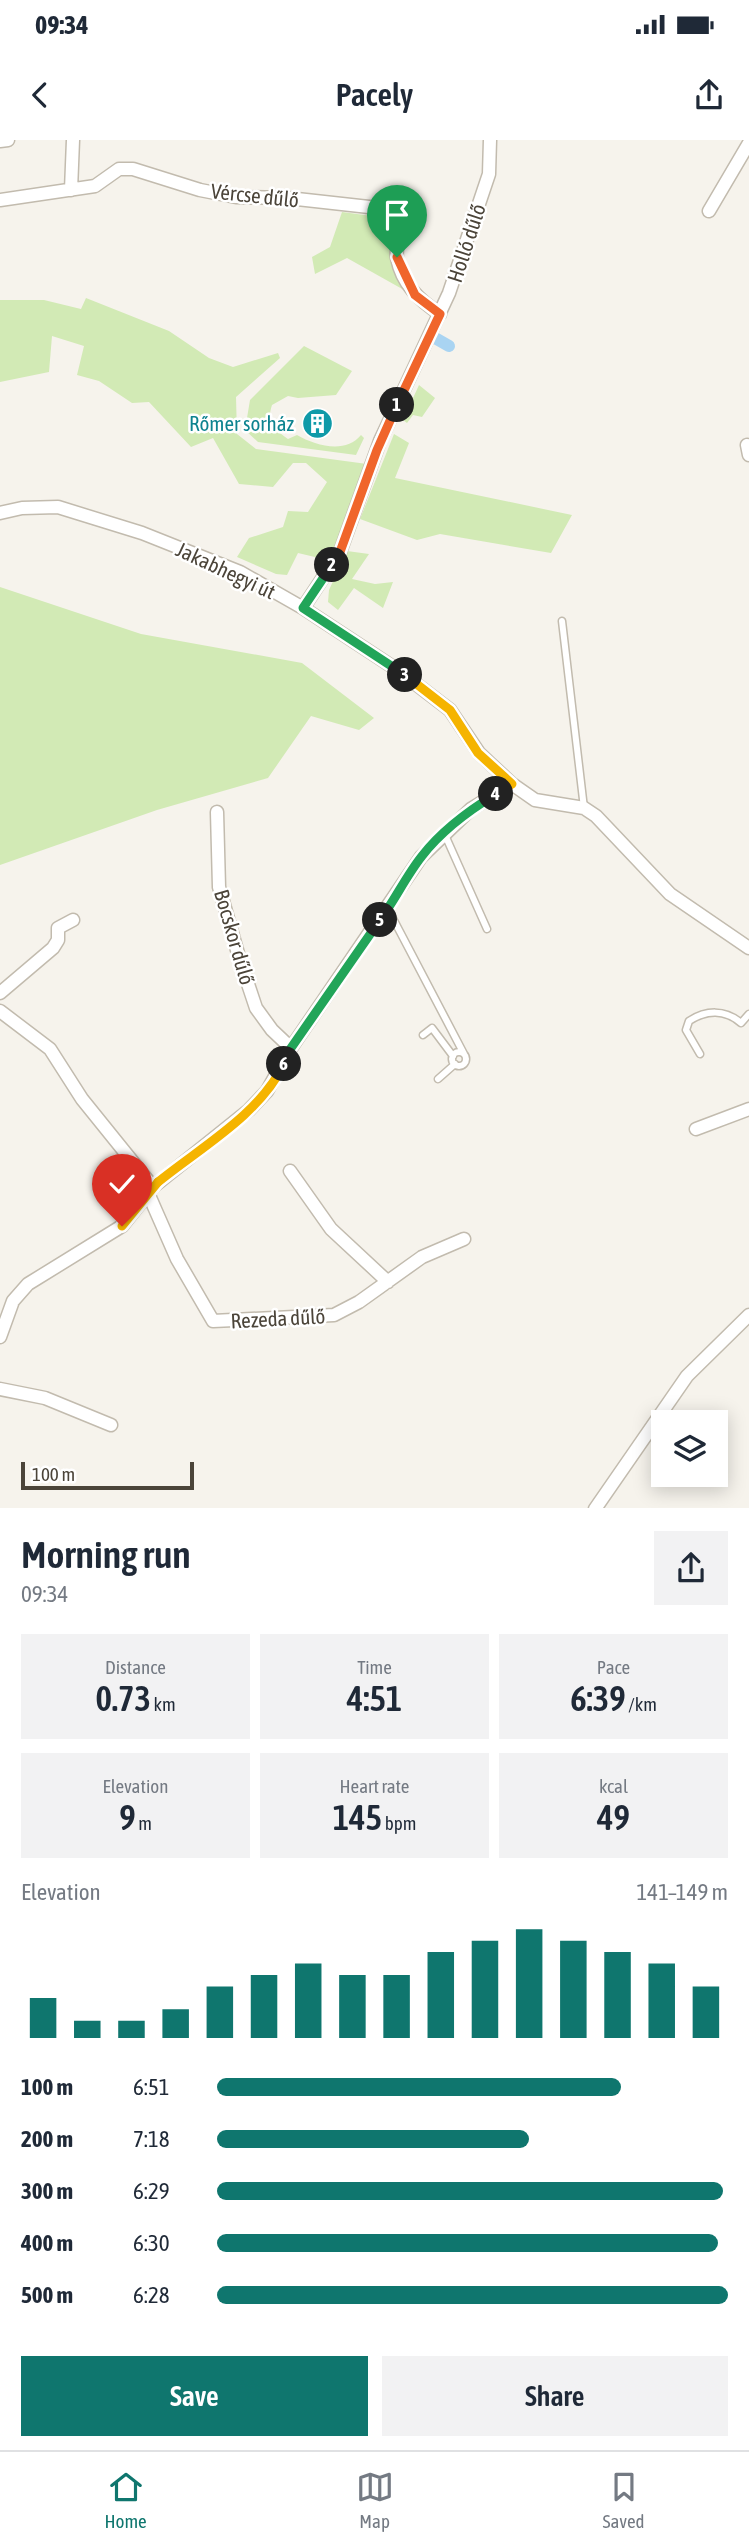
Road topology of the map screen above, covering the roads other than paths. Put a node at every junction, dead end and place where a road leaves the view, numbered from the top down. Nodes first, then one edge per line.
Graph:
1 (8, 140) edge
2 (73, 140) edge
3 (0, 141) edge
4 (492, 141) edge
5 (749, 143) edge
6 (71, 190) junction
7 (0, 200) edge
8 (709, 211) dead end
9 (440, 314) junction
10 (0, 513) edge
11 (303, 608) junction
12 (562, 621) dead end
13 (512, 784) junction
14 (584, 808) junction
15 (216, 812) dead end
16 (444, 832) junction
17 (388, 909) junction
18 (73, 920) dead end
19 (487, 929) dead end
20 (749, 948) edge
21 (0, 993) edge
22 (0, 1011) edge
23 (749, 1014) edge
24 (423, 1035) dead end
25 (291, 1048) junction
26 (464, 1054) junction
27 (701, 1054) dead end
28 (453, 1056) junction
29 (455, 1064) junction
30 (438, 1079) dead end
31 (749, 1109) edge
32 (696, 1129) dead end
33 (290, 1171) dead end
34 (150, 1190) junction
35 (464, 1239) dead end
36 (388, 1282) junction
37 (749, 1315) edge
38 (0, 1336) edge
39 (0, 1389) edge
40 (111, 1425) dead end
41 (595, 1508) edge

1 - 3 street
2 - 6 street
4 - 9 street, Holló dűlő
5 - 8 street
6 - 7 street, Vércse dűlő
6 - 9 street, Vércse dűlő
9 - 11 street, Holló dűlő
10 - 11 street, Jakabhegyi út
11 - 13 street, Jakabhegyi út
12 - 14 lane
13 - 14 street, Jakabhegyi út
13 - 16 street
14 - 20 street, Jakabhegyi út
15 - 25 street, Bocskor dűlő
16 - 17 street
16 - 19 lane
17 - 25 street
17 - 26 lane
18 - 21 street
22 - 34 street
23 - 27 lane
24 - 28 lane
25 - 34 street
26 - 28 lane
26 - 29 lane
28 - 29 lane
29 - 30 lane
31 - 32 street
33 - 36 street
34 - 36 street, Rezeda dűlő
34 - 38 street
35 - 36 street, Rezeda dűlő
37 - 41 street
39 - 40 street

